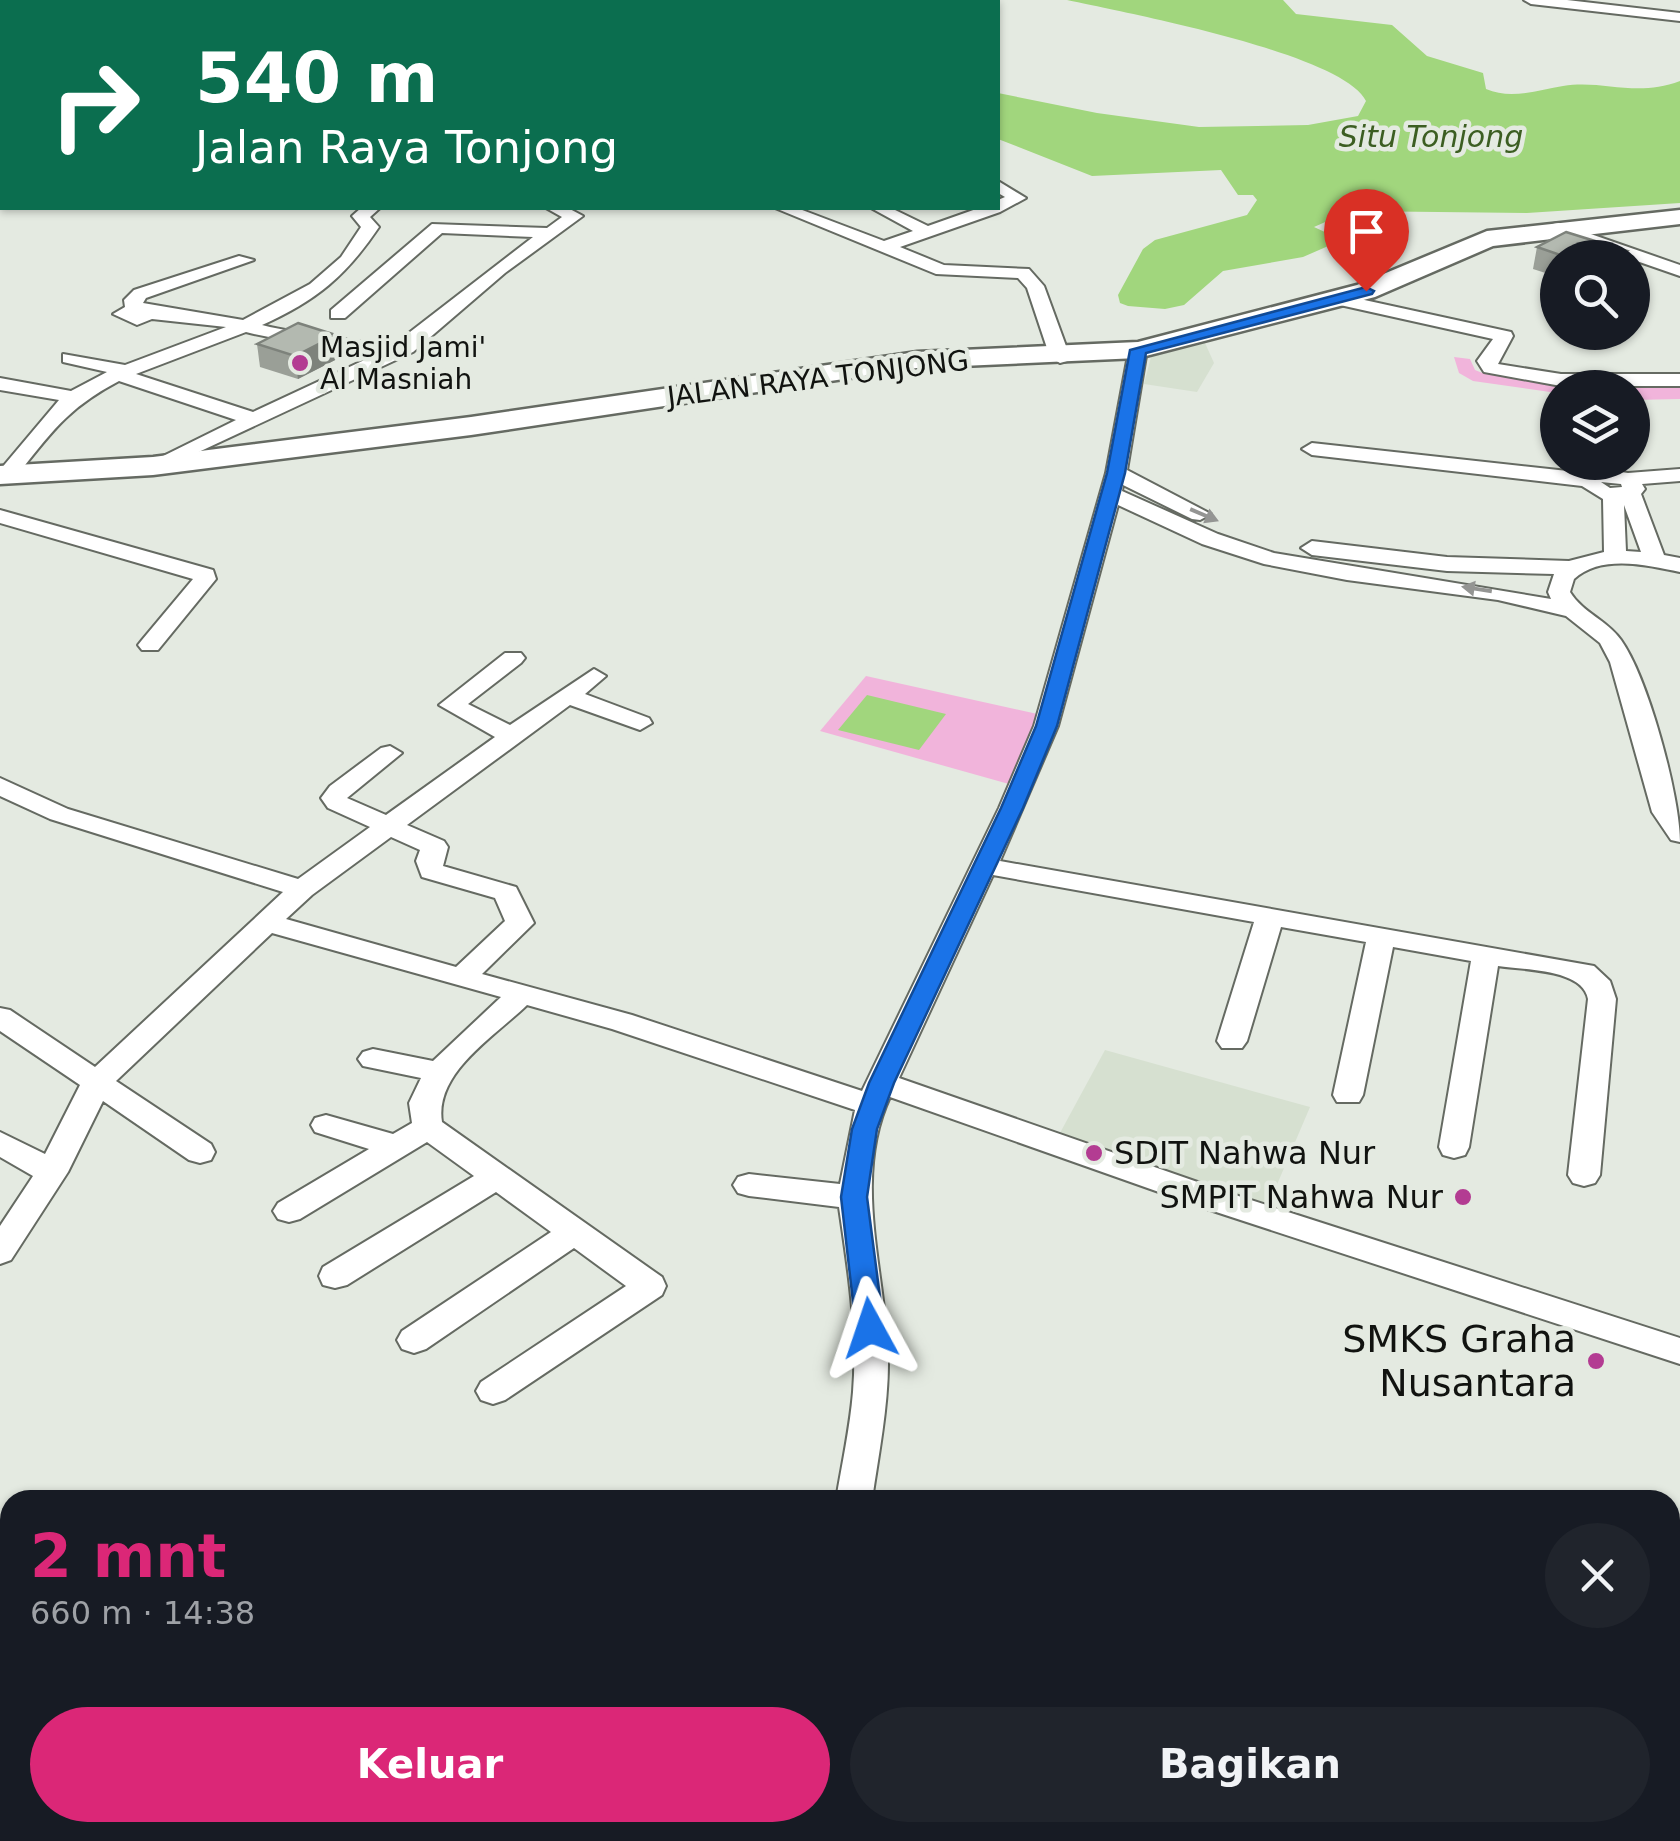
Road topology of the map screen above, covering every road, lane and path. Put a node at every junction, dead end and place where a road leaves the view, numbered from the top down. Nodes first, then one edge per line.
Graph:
1 (1532, 0) edge
2 (1586, 0) edge
3 (1652, 0) edge
4 (1607, 1) edge
5 (1680, 17) edge
6 (1000, 187) edge
7 (1000, 205) edge
8 (369, 210) edge
9 (559, 210) edge
10 (787, 210) edge
11 (882, 210) edge
12 (966, 211) edge
13 (1680, 217) edge
14 (1560, 228) junction
15 (926, 231) junction
16 (551, 234) junction
17 (884, 247) junction
18 (245, 260) dead end
19 (1680, 271) edge
20 (325, 283) junction
21 (360, 292) junction
22 (1337, 299) junction
23 (338, 314) dead end
24 (244, 326) junction
25 (1138, 350) junction
26 (390, 356) junction
27 (1060, 356) junction
28 (70, 358) dead end
29 (120, 372) junction
30 (1680, 380) edge
31 (0, 384) edge
32 (73, 397) junction
33 (250, 418) junction
34 (1312, 449) dead end
35 (153, 466) junction
36 (3, 475) edge
37 (1680, 475) edge
38 (1113, 483) junction
39 (1624, 489) junction
40 (0, 516) edge
41 (1615, 558) junction
42 (1655, 560) junction
43 (1680, 565) edge
44 (1572, 568) junction
45 (1572, 612) junction
46 (150, 645) dead end
47 (513, 658) dead end
48 (594, 676) dead end
49 (567, 696) junction
50 (640, 723) dead end
51 (512, 736) junction
52 (390, 752) dead end
53 (0, 786) edge
54 (390, 826) junction
55 (1680, 834) edge
56 (985, 866) junction
57 (302, 889) junction
58 (1270, 916) junction
59 (268, 923) junction
60 (1381, 935) junction
61 (1486, 954) junction
62 (462, 978) junction
63 (522, 994) junction
64 (0, 1017) edge
65 (1232, 1042) dead end
66 (373, 1059) dead end
67 (439, 1072) junction
68 (98, 1082) junction
69 (876, 1094) junction
70 (1348, 1095) dead end
71 (326, 1125) dead end
72 (428, 1127) junction
73 (0, 1143) edge
74 (396, 1146) junction
75 (1454, 1147) dead end
76 (200, 1152) dead end
77 (52, 1172) junction
78 (1584, 1174) dead end
79 (496, 1176) junction
80 (749, 1184) dead end
81 (854, 1197) junction
82 (289, 1211) dead end
83 (573, 1233) junction
84 (0, 1252) edge
85 (335, 1276) dead end
86 (414, 1340) dead end
87 (1680, 1351) edge
88 (492, 1392) dead end
89 (856, 1490) edge

1 - 5 street
2 - 4 street
3 - 4 street
6 - 7 street
8 - 20 street
9 - 16 street
10 - 17 street
11 - 15 street
12 - 15 street
13 - 14 main road, JALAN RAYA TONJONG
14 - 19 street
14 - 22 main road, JALAN RAYA TONJONG
15 - 17 street
16 - 21 street
16 - 26 street
17 - 27 street
18 - 24 street
20 - 21 street
20 - 24 street
21 - 23 street
22 - 25 main road, JALAN RAYA TONJONG
22 - 30 street
24 - 26 street
24 - 29 street
25 - 27 main road, JALAN RAYA TONJONG
25 - 38 street
26 - 33 street
27 - 35 main road, JALAN RAYA TONJONG
28 - 29 street
29 - 32 street
29 - 33 street
31 - 32 street
32 - 36 street
33 - 35 street
34 - 39 street
35 - 36 main road, JALAN RAYA TONJONG
37 - 39 street
38 -> 44 street
45 -> 38 street
38 - 56 street
39 - 41 street
39 - 42 street
40 - 46 street
41 - 42 street
41 - 44 street
42 - 43 street
44 - 45 street
45 - 55 street
47 - 51 street
48 - 49 street
49 - 50 street
49 - 51 street
51 - 54 street
52 - 54 street
53 - 57 street
54 - 57 street
54 - 62 street
56 - 58 street
56 - 69 street
57 - 59 street
58 - 60 street
58 - 65 street
59 - 62 street
59 - 68 street
60 - 61 street
60 - 70 street
61 - 75 street
61 - 78 street
62 - 63 street
63 - 67 street
63 - 69 street
64 - 68 street
66 - 67 street
67 - 72 street
68 - 76 street
68 - 77 street
69 - 81 street
69 - 87 street
71 - 74 street
72 - 74 street
72 - 79 street
73 - 77 street
74 - 82 street
77 - 84 street
79 - 83 street
79 - 85 street
80 - 81 street
81 - 89 street
83 - 86 street
83 - 88 street

